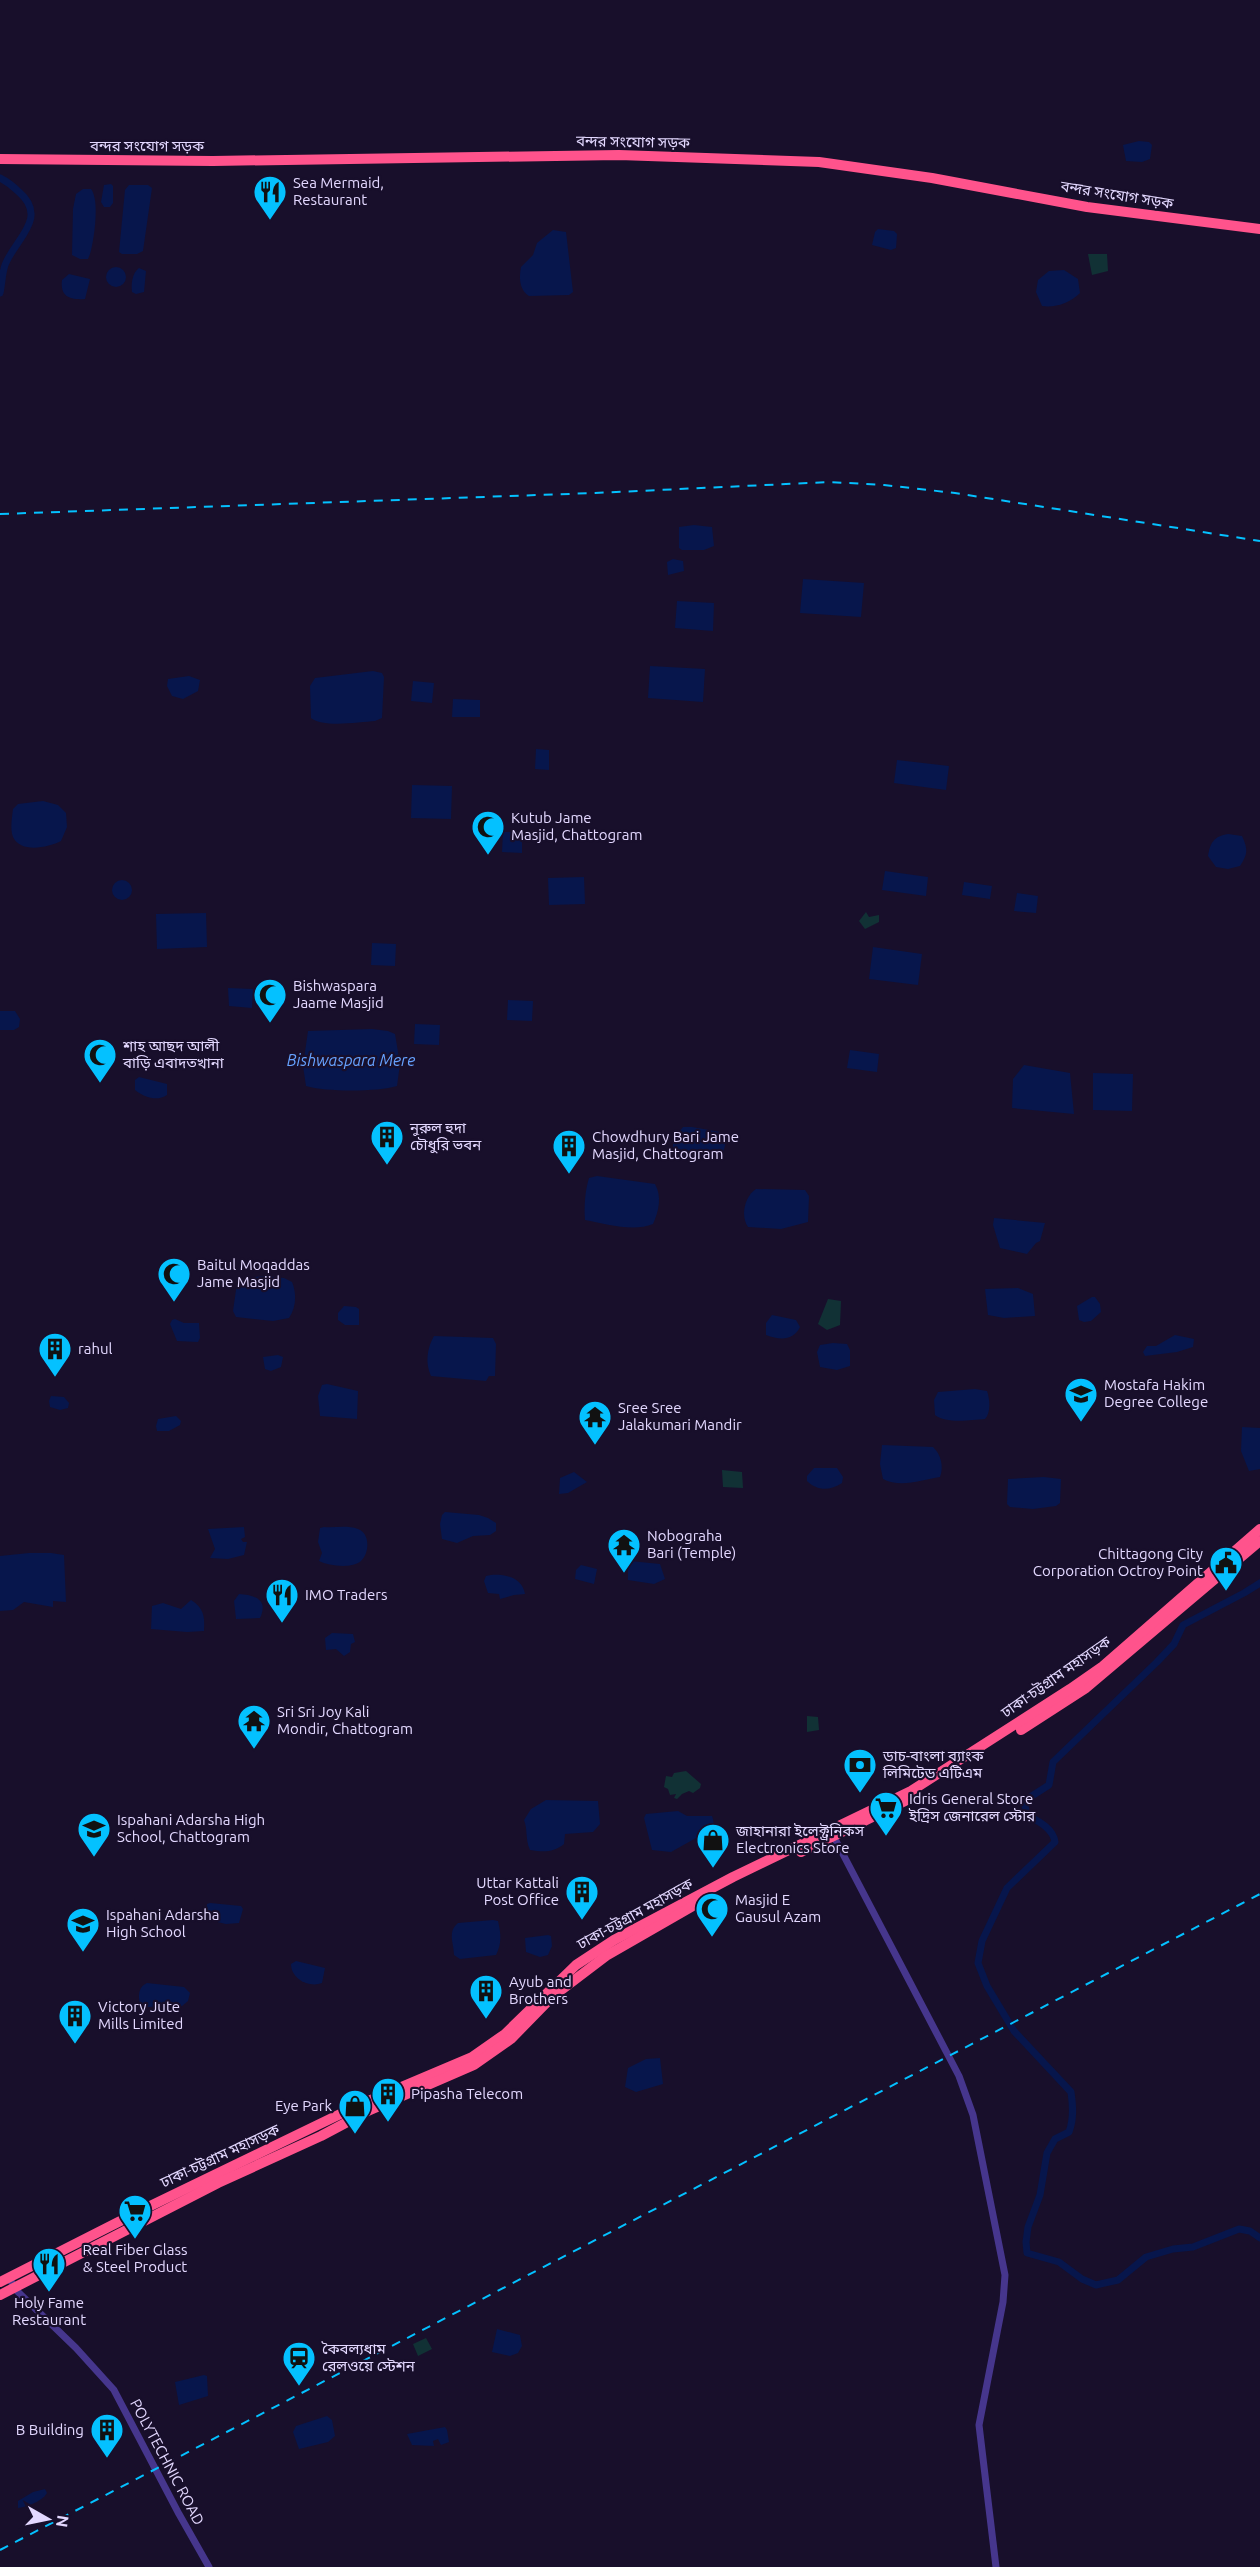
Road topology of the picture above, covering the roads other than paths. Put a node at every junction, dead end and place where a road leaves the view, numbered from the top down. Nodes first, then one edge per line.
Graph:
1 (0, 159) edge
2 (1260, 229) edge
3 (1260, 1529) edge
4 (1260, 1541) edge
5 (1022, 1724) junction
6 (834, 1837) junction
7 (8, 2282) edge
8 (0, 2295) edge
9 (209, 2567) edge
10 (996, 2567) edge

1 - 2 highway, বন্দর সংযোগ সড়ক
3 - 5 highway, ঢাকা-চট্টগ্রাম মহাসড়ক
4 - 5 highway, ঢাকা-চট্টগ্রাম মহাসড়ক
5 - 6 highway, ঢাকা-চট্টগ্রাম মহাসড়ক
5 - 7 highway, ঢাকা-চট্টগ্রাম মহাসড়ক
6 - 7 highway, ঢাকা-চট্টগ্রাম মহাসড়ক
6 - 10 street
7 - 8 highway, ঢাকা-চট্টগ্রাম মহাসড়ক
7 - 9 street, POLYTECHNIC ROAD

